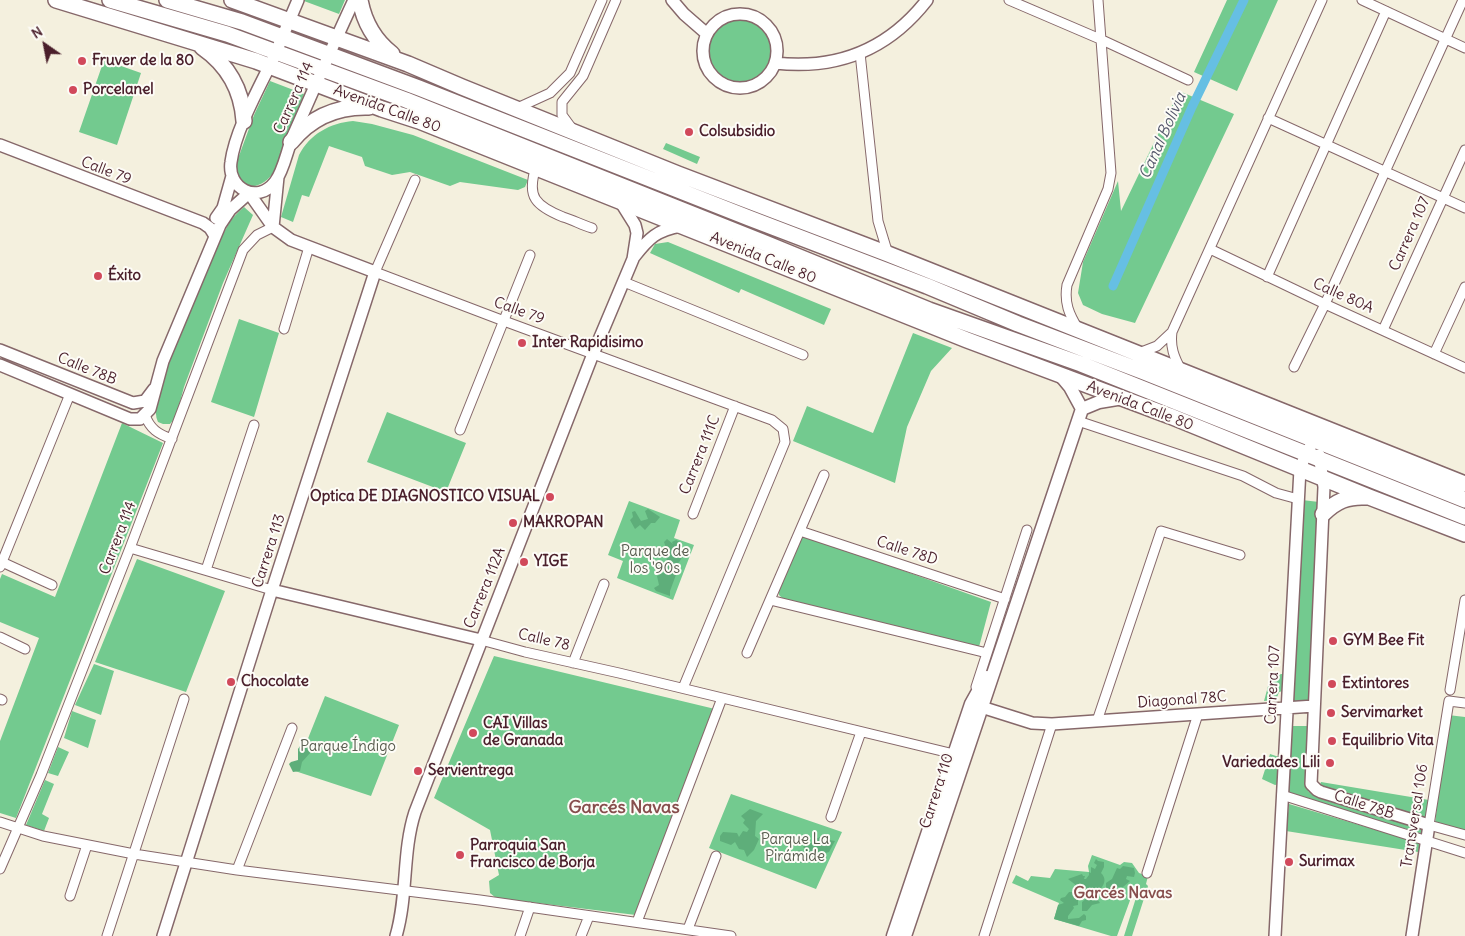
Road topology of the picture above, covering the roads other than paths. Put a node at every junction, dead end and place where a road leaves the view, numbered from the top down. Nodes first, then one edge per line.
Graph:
1 (56, 0) edge
2 (110, 0) edge
3 (167, 0) edge
4 (266, 0) edge
5 (298, 0) edge
6 (354, 0) edge
7 (360, 0) edge
8 (602, 0) edge
9 (616, 0) edge
10 (672, 0) edge
11 (927, 0) edge
12 (1009, 0) edge
13 (1098, 0) edge
14 (1322, 0) edge
15 (1362, 0) edge
16 (1463, 0) edge
17 (236, 1) edge
18 (1386, 11) junction
19 (290, 20) junction
20 (707, 34) junction
21 (283, 36) junction
22 (337, 37) junction
23 (185, 39) junction
24 (1100, 39) junction
25 (1445, 39) junction
26 (1465, 48) edge
27 (276, 52) junction
28 (860, 53) junction
29 (330, 54) junction
30 (774, 63) junction
31 (408, 64) junction
32 (270, 66) junction
33 (323, 69) junction
34 (1188, 80) dead end
35 (316, 83) junction
36 (382, 109) junction
37 (515, 109) junction
38 (1268, 118) junction
39 (244, 121) junction
40 (575, 132) junction
41 (291, 142) junction
42 (0, 145) edge
43 (1326, 145) junction
44 (1465, 150) edge
45 (536, 167) junction
46 (1385, 172) junction
47 (232, 176) junction
48 (278, 176) junction
49 (415, 180) dead end
50 (249, 193) junction
51 (1443, 198) junction
52 (619, 200) junction
53 (1465, 208) edge
54 (203, 223) junction
55 (683, 226) junction
56 (273, 227) junction
57 (592, 228) dead end
58 (215, 236) junction
59 (310, 247) junction
60 (1210, 249) junction
61 (888, 254) junction
62 (530, 255) dead end
63 (633, 259) junction
64 (375, 272) junction
65 (1267, 277) junction
66 (624, 282) junction
67 (1465, 287) edge
68 (1325, 304) junction
69 (504, 321) junction
70 (284, 329) dead end
71 (1078, 329) junction
72 (1383, 330) junction
73 (1172, 332) junction
74 (0, 350) edge
75 (1138, 353) junction
76 (593, 354) junction
77 (1434, 354) junction
78 (803, 355) dead end
79 (0, 365) edge
80 (1294, 367) dead end
81 (1465, 368) edge
82 (1181, 370) junction
83 (1060, 375) junction
84 (156, 384) junction
85 (1151, 393) junction
86 (70, 394) junction
87 (1123, 398) junction
88 (736, 406) junction
89 (145, 415) junction
90 (1080, 415) junction
91 (1170, 416) junction
92 (1303, 418) junction
93 (254, 424) dead end
94 (460, 430) dead end
95 (172, 439) junction
96 (1314, 440) junction
97 (1306, 454) junction
98 (1321, 460) junction
99 (1300, 469) junction
100 (824, 475) dead end
101 (1324, 479) junction
102 (1465, 484) edge
103 (1369, 497) junction
104 (1298, 499) junction
105 (1465, 500) edge
106 (693, 514) dead end
107 (1323, 514) junction
108 (1465, 516) edge
109 (1027, 530) dead end
110 (800, 531) junction
111 (1465, 534) edge
112 (130, 548) junction
113 (1240, 556) dead end
114 (1, 565) edge
115 (206, 570) junction
116 (52, 584) dead end
117 (604, 584) dead end
118 (272, 590) junction
119 (770, 600) junction
120 (1465, 600) edge
121 (1011, 601) junction
122 (0, 638) edge
123 (481, 640) junction
124 (25, 649) dead end
125 (747, 653) dead end
126 (993, 654) junction
127 (573, 663) junction
128 (683, 688) junction
129 (1450, 690) dead end
130 (722, 698) junction
131 (184, 699) dead end
132 (1465, 703) edge
133 (976, 706) junction
134 (1314, 706) junction
135 (1286, 708) junction
136 (1198, 714) junction
137 (1097, 721) junction
138 (1052, 724) junction
139 (292, 728) dead end
140 (861, 732) junction
141 (954, 754) junction
142 (1282, 795) junction
143 (831, 817) dead end
144 (0, 822) edge
145 (1429, 825) junction
146 (18, 828) junction
147 (1465, 835) edge
148 (1426, 841) junction
149 (87, 845) junction
150 (1465, 853) edge
151 (134, 854) junction
152 (716, 856) dead end
153 (188, 862) junction
154 (0, 869) edge
155 (237, 870) junction
156 (1147, 873) dead end
157 (404, 890) junction
158 (70, 896) dead end
159 (530, 907) junction
160 (589, 916) junction
161 (638, 922) junction
162 (688, 929) junction
163 (107, 936) edge
164 (163, 936) edge
165 (396, 936) edge
166 (520, 936) edge
167 (581, 936) edge
168 (730, 936) edge
169 (893, 936) edge
170 (905, 936) edge
171 (984, 936) edge
172 (1275, 936) edge
173 (1412, 936) edge

1 - 23 highway, Avenida Calle 80
2 - 27 highway, Avenida Calle 80
3 - 21 highway, Avenida Calle 80
4 - 17 highway
5 - 19 street
6 - 22 street, Carrera 114
7 - 31 highway
8 - 37 street
9 - 40 street
10 - 20 street
11 - 28 street
12 - 24 street
13 - 24 street
14 - 38 street
15 - 18 street
16 - 25 street
17 - 19 highway
18 - 25 street
18 - 43 street
19 - 21 street
19 - 22 highway
20 - 30 street
20 - 30 street
21 - 27 street
21 - 29 highway, Avenida Calle 80
22 - 29 street, Carrera 114
22 - 31 highway
23 - 32 highway, Avenida Calle 80
23 - 39 highway
24 - 34 street
24 - 71 street
25 - 26 street
25 - 46 street
27 - 32 street
27 - 33 highway, Avenida Calle 80
28 - 30 street
28 - 61 street
29 - 33 street, Carrera 114
29 - 96 highway, Avenida Calle 80
31 - 37 highway
32 - 35 highway, Avenida Calle 80
32 - 39 street
33 - 35 street, Carrera 114
33 - 85 highway, Avenida Calle 80
35 - 36 highway, Avenida Calle 80
35 - 41 street, Carrera 114
36 - 41 highway
36 - 45 highway, Avenida Calle 80
37 - 40 highway
38 - 43 street
38 - 60 street
39 - 47 street
40 - 61 highway
41 - 48 street, Carrera 114
42 - 54 street, Calle 79
43 - 46 street
43 - 65 street
44 - 51 street, Carrera 107
45 - 52 highway, Avenida Calle 80
45 - 57 street
46 - 51 street
46 - 68 street
47 - 50 street
47 - 54 street
48 - 50 street, Carrera 114
48 - 56 street
49 - 64 street, Carrera 113
50 - 56 street, Calle 79
50 - 58 street, Carrera 114
51 - 53 street
51 - 72 street, Carrera 107
52 - 55 highway, Avenida Calle 80
52 - 63 street, Carrera 112A
54 - 58 street
55 - 63 street, Carrera 112A
55 - 83 highway, Avenida Calle 80
56 - 59 street, Calle 79
56 - 95 street, Carrera 114
58 - 84 street, Carrera 114
59 - 64 street, Calle 79
59 - 70 street
60 - 65 street, Calle 80A
60 - 73 street
61 - 71 highway
62 - 69 street
63 - 66 street, Carrera 112A
64 - 69 street, Calle 79
64 - 118 street, Carrera 113
65 - 68 street, Calle 80A
66 - 76 street, Carrera 112A
66 - 78 street
67 - 77 street
68 - 72 street, Calle 80A
68 - 80 street
69 - 76 street, Calle 79
69 - 94 street
71 - 75 highway
72 - 77 street, Calle 80A
73 - 75 street
73 - 82 street
74 - 84 street, Calle 78B
75 - 82 highway
76 - 88 street, Calle 79
76 - 123 street, Carrera 112A
77 - 81 street, Calle 80A
79 - 86 street, Calle 78B
82 - 92 highway
83 - 87 highway, Avenida Calle 80
83 - 90 main road
84 - 89 street, Carrera 114
85 - 91 highway
85 - 97 highway, Avenida Calle 80
86 - 89 street, Calle 78B
86 - 114 street
87 - 90 main road
87 - 91 highway, Avenida Calle 80
88 - 106 street, Carrera 111C
88 - 128 street, Calle 79
89 - 95 street
90 - 104 street
90 - 121 main road, Carrera 110
91 - 99 highway, Avenida Calle 80
92 - 96 street
92 - 102 highway
93 - 115 street
95 - 112 street, Carrera 114
96 - 97 street, Carrera 107
96 - 98 street
96 - 105 highway, Avenida Calle 80
97 - 98 highway, Avenida Calle 80
97 - 99 street, Carrera 107
98 - 101 street
98 - 108 highway, Avenida Calle 80
99 - 101 highway, Avenida Calle 80
99 - 104 street, Carrera 107
100 - 110 street
101 - 103 highway, Avenida Calle 80
101 - 107 street
103 - 107 highway
103 - 111 highway, Avenida Calle 80
104 - 135 street, Carrera 107
107 - 134 street
109 - 121 street, Carrera 110
110 - 119 street
110 - 121 street, Calle 78D
112 - 115 street, Calle 78
112 - 146 street, Carrera 114
113 - 137 street
114 - 116 street
115 - 118 street, Calle 78
117 - 127 street
118 - 123 street, Calle 78
118 - 153 street, Carrera 113
119 - 125 street
119 - 126 street
120 - 129 street
121 - 126 main road, Carrera 110
122 - 124 street
123 - 127 street, Calle 78
123 - 157 street, Carrera 112A
126 - 133 main road, Carrera 110
127 - 128 street, Calle 78
128 - 130 street, Calle 78
130 - 140 street, Calle 78
130 - 161 street
131 - 151 street
132 - 145 street, Transversal 106
133 - 138 street
133 - 141 main road, Carrera 110
133 - 170 main road, Carrera 110
134 - 135 street, Diagonal 78C
134 - 145 street, Calle 78B
135 - 136 street, Diagonal 78C
135 - 142 street, Carrera 107
136 - 137 street, Diagonal 78C
136 - 156 street
137 - 138 street, Diagonal 78C
138 - 171 street
139 - 155 street
140 - 141 street, Calle 78
140 - 143 street
141 - 169 main road, Carrera 110
142 - 148 street, Calle 78B
142 - 172 street, Carrera 107
144 - 146 street
145 - 147 street, Calle 78B
145 - 148 street, Transversal 106
146 - 149 street
146 - 154 street, Carrera 114
148 - 150 street, Calle 78B
148 - 173 street, Transversal 106
149 - 151 street
149 - 158 street
151 - 153 street
151 - 163 street
152 - 162 street
153 - 155 street
153 - 164 street, Carrera 113
155 - 157 street
157 - 159 street
157 - 165 street, Carrera 112A
159 - 160 street
159 - 166 street
160 - 161 street
160 - 167 street
161 - 162 street
162 - 168 street

